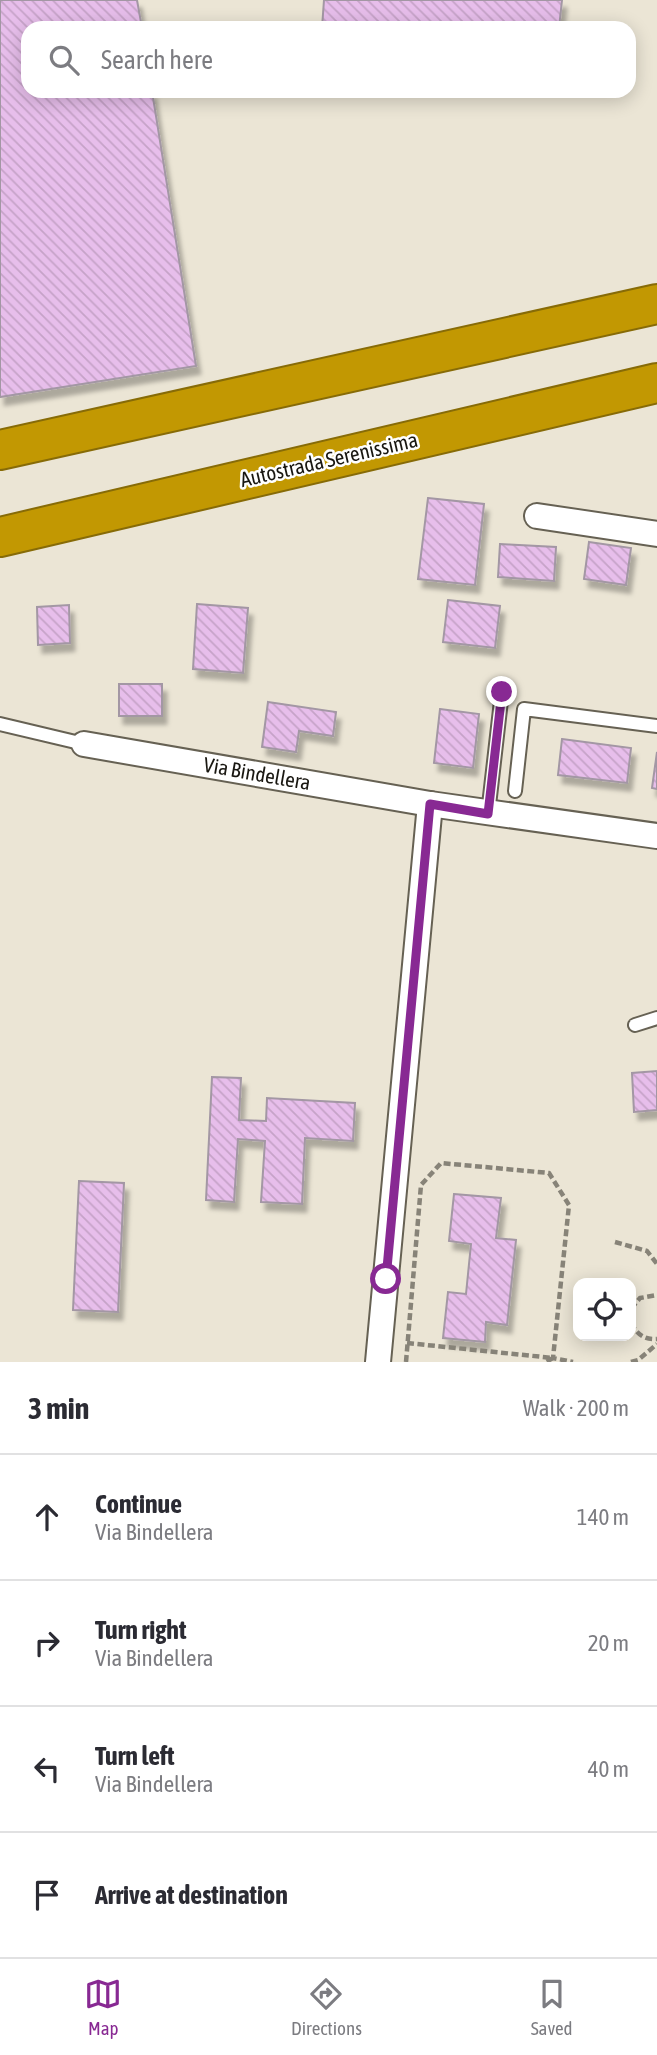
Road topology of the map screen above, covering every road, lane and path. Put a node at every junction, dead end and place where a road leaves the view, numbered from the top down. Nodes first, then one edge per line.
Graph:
1 (657, 304) edge
2 (657, 383) edge
3 (0, 450) edge
4 (537, 516) dead end
5 (657, 534) edge
6 (0, 537) edge
7 (502, 692) dead end
8 (0, 724) edge
9 (657, 726) edge
10 (84, 744) joint
11 (515, 791) dead end
12 (430, 804) junction
13 (488, 814) junction
14 (657, 836) edge
15 (657, 1018) edge
16 (635, 1025) dead end
17 (615, 1242) dead end
18 (657, 1264) edge
19 (657, 1295) edge
20 (636, 1303) edge
21 (636, 1332) edge
22 (657, 1342) edge
23 (407, 1343) junction
24 (553, 1359) junction
25 (378, 1362) edge
26 (406, 1362) edge
27 (546, 1362) edge
28 (573, 1362) edge
29 (631, 1362) edge

1 - 3 highway
2 - 6 highway, Autostrada Serenissima
4 - 5 street
7 - 13 lane
8 - 10 lane
9 - 11 lane
10 - 12 street, Via Bindellera
12 - 13 street, Via Bindellera
12 - 25 street
13 - 14 street, Via Bindellera
15 - 16 lane
17 - 18 path
19 - 20 path
21 - 22 path
22 - 29 path
23 - 24 path
23 - 24 path
23 - 26 path
24 - 27 path
24 - 28 path

